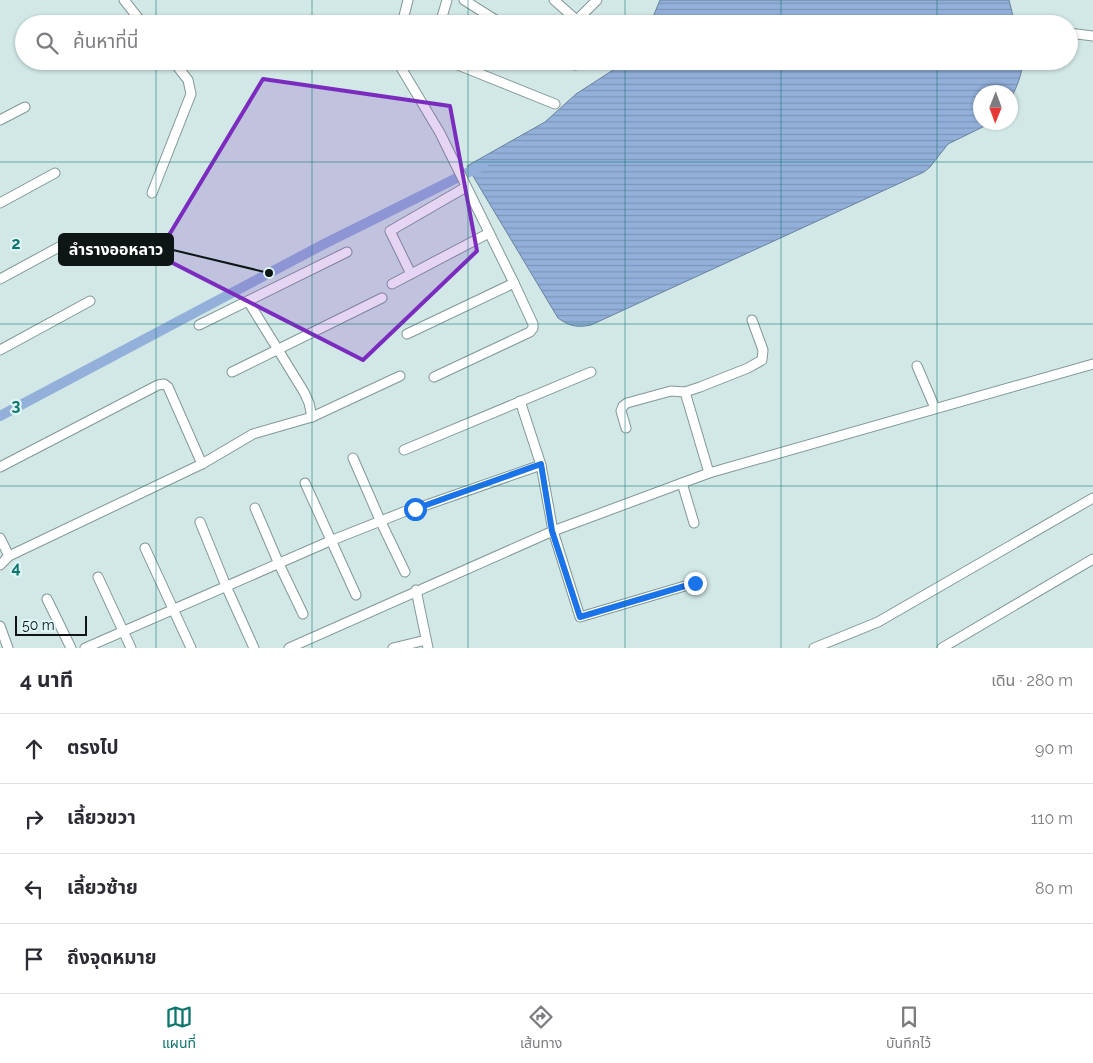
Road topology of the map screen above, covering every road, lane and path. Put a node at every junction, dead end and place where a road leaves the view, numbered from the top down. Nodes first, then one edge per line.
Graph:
1 (124, 0) edge
2 (408, 0) edge
3 (447, 0) edge
4 (464, 0) edge
5 (554, 0) edge
6 (596, 0) edge
7 (136, 15) edge
8 (404, 15) edge
9 (443, 15) edge
10 (488, 15) edge
11 (571, 15) edge
12 (584, 15) edge
13 (1078, 34) edge
14 (1093, 36) edge
15 (180, 70) edge
16 (402, 70) edge
17 (470, 70) edge
18 (555, 104) dead end
19 (25, 106) dead end
20 (0, 120) edge
21 (55, 173) dead end
22 (466, 187) junction
23 (152, 192) dead end
24 (0, 203) edge
25 (489, 233) junction
26 (72, 240) dead end
27 (347, 252) dead end
28 (411, 274) junction
29 (0, 279) edge
30 (514, 283) junction
31 (392, 284) dead end
32 (382, 298) dead end
33 (90, 301) dead end
34 (248, 301) junction
35 (752, 320) dead end
36 (199, 326) dead end
37 (407, 334) dead end
38 (278, 349) junction
39 (0, 350) edge
40 (1093, 364) edge
41 (917, 366) dead end
42 (232, 372) dead end
43 (591, 372) dead end
44 (400, 376) dead end
45 (434, 377) dead end
46 (685, 392) junction
47 (520, 401) junction
48 (935, 408) junction
49 (312, 416) junction
50 (626, 428) dead end
51 (404, 450) dead end
52 (353, 458) dead end
53 (202, 464) junction
54 (541, 464) junction
55 (0, 467) edge
56 (709, 473) junction
57 (305, 483) dead end
58 (682, 483) junction
59 (1093, 498) edge
60 (255, 508) dead end
61 (380, 520) junction
62 (200, 522) dead end
63 (694, 523) dead end
64 (552, 531) junction
65 (0, 538) edge
66 (330, 541) junction
67 (145, 548) dead end
68 (9, 556) junction
69 (1093, 559) edge
70 (279, 564) junction
71 (0, 565) edge
72 (405, 572) dead end
73 (98, 577) dead end
74 (695, 583) dead end
75 (226, 586) junction
76 (416, 590) junction
77 (356, 595) dead end
78 (47, 599) dead end
79 (173, 609) junction
80 (303, 614) dead end
81 (0, 626) edge
82 (124, 631) junction
83 (427, 644) edge
84 (8, 648) edge
85 (70, 648) edge
86 (85, 648) edge
87 (131, 648) edge
88 (191, 648) edge
89 (254, 648) edge
90 (289, 648) edge
91 (393, 648) edge
92 (814, 648) edge
93 (942, 648) edge

1 - 7 street
2 - 8 street
3 - 9 street
4 - 10 street
5 - 11 street
6 - 12 street
13 - 14 street
15 - 23 street
16 - 22 street
17 - 18 street
19 - 20 street
21 - 24 street
22 - 25 street
22 - 28 street
25 - 28 street
25 - 30 street
26 - 29 street
27 - 34 street
28 - 31 street
30 - 37 street
30 - 45 street
32 - 38 street
33 - 39 street
34 - 36 street
34 - 38 street
35 - 46 street
38 - 42 street
38 - 49 street
40 - 48 street
41 - 48 street
43 - 47 street
44 - 49 street
46 - 50 street
46 - 56 street
47 - 51 street
47 - 54 street
48 - 56 street
49 - 53 street
52 - 61 street
53 - 55 street
53 - 68 street
54 - 61 street
54 - 64 street
56 - 58 street
57 - 66 street
58 - 63 street
58 - 64 street
59 - 92 street
60 - 70 street
61 - 66 street
61 - 72 street
62 - 75 street
64 - 74 street
64 - 76 street
65 - 68 street
66 - 70 street
66 - 77 street
67 - 79 street
68 - 71 street
69 - 93 street
70 - 75 street
70 - 80 street
73 - 82 street
75 - 79 street
75 - 89 street
76 - 83 street
76 - 90 street
78 - 85 street
79 - 82 street
79 - 88 street
81 - 84 street
82 - 86 street
82 - 87 street
83 - 91 street

